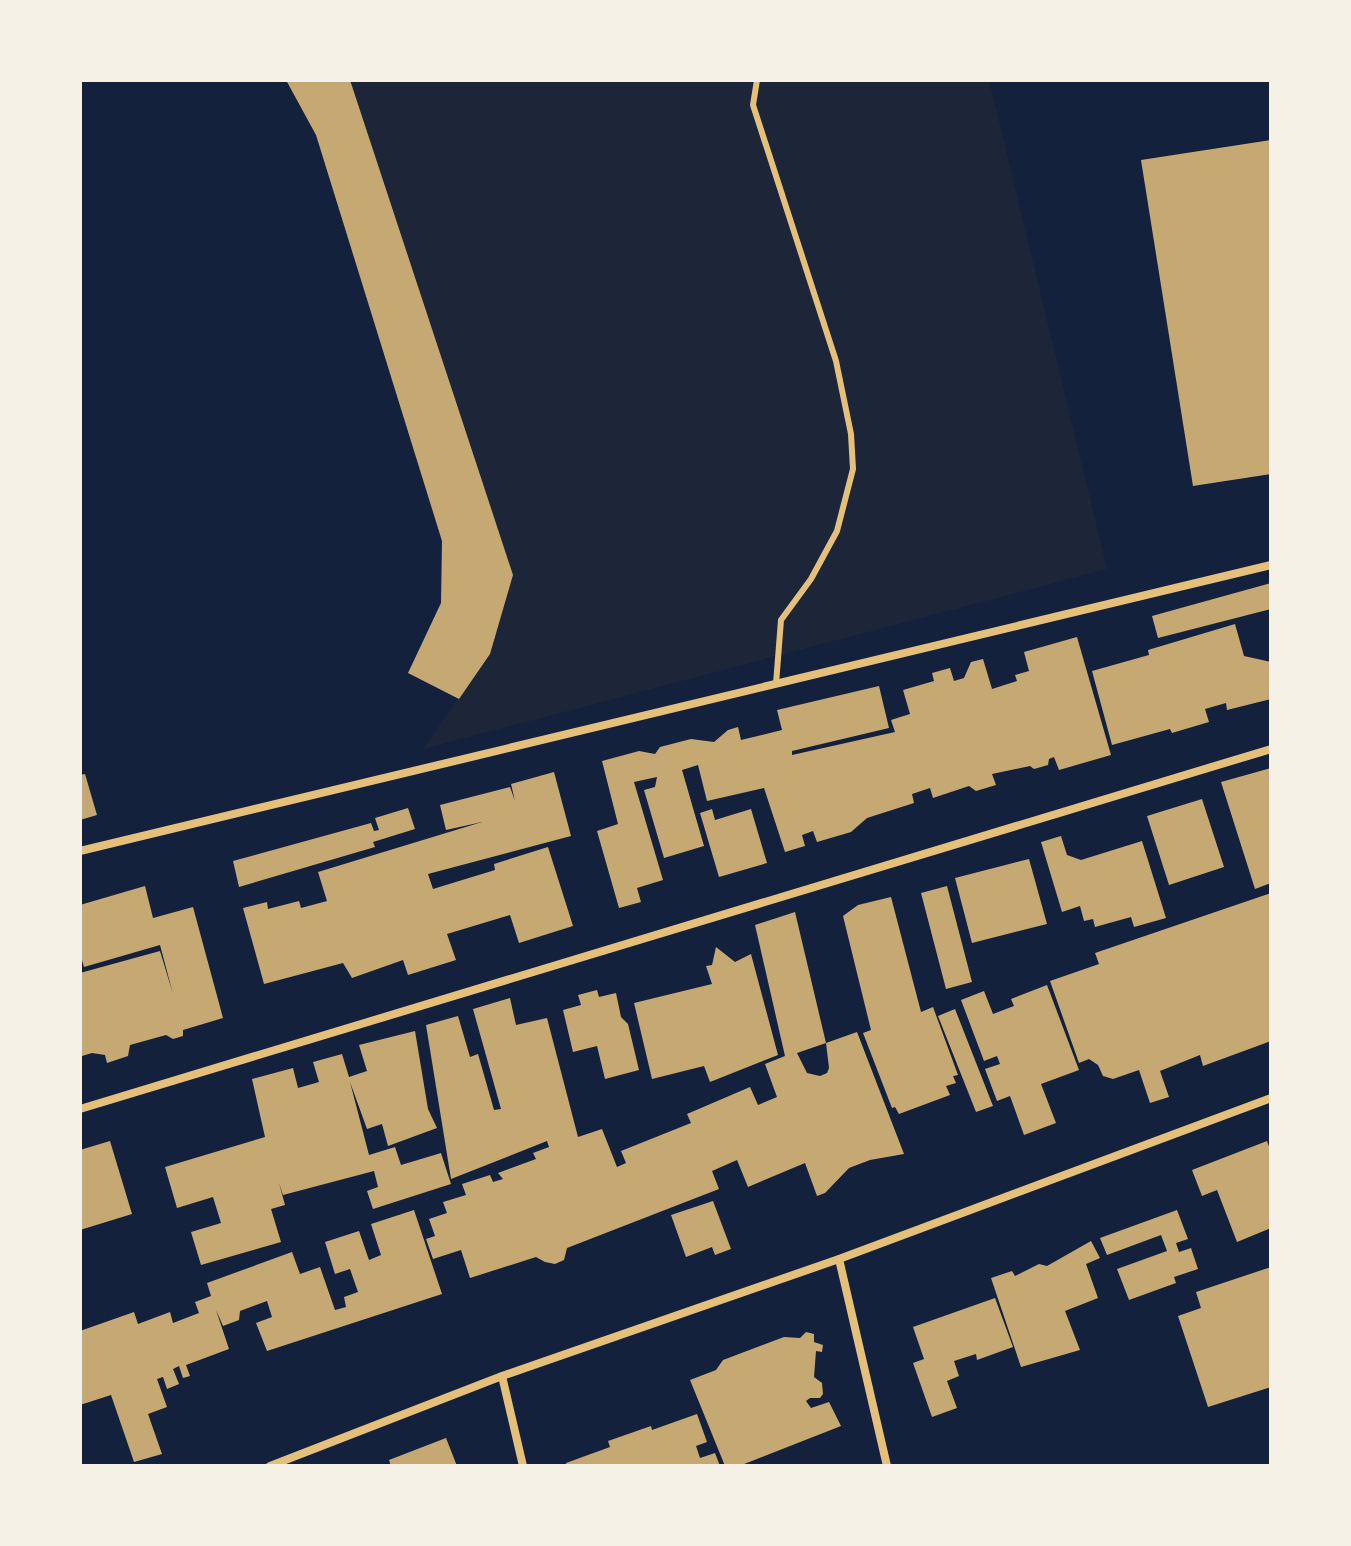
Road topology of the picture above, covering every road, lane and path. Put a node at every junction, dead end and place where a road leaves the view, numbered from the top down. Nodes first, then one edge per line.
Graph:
1 (757, 80) edge
2 (1271, 565) edge
3 (776, 684) junction
4 (1271, 749) edge
5 (80, 851) edge
6 (1271, 1098) edge
7 (80, 1109) edge
8 (839, 1259) junction
9 (502, 1376) junction
10 (270, 1466) edge
11 (523, 1466) edge
12 (887, 1466) edge

1 - 3 lane
2 - 3 street
3 - 5 street
4 - 7 street
6 - 8 street
8 - 9 street
8 - 12 street
9 - 10 street
9 - 11 street

